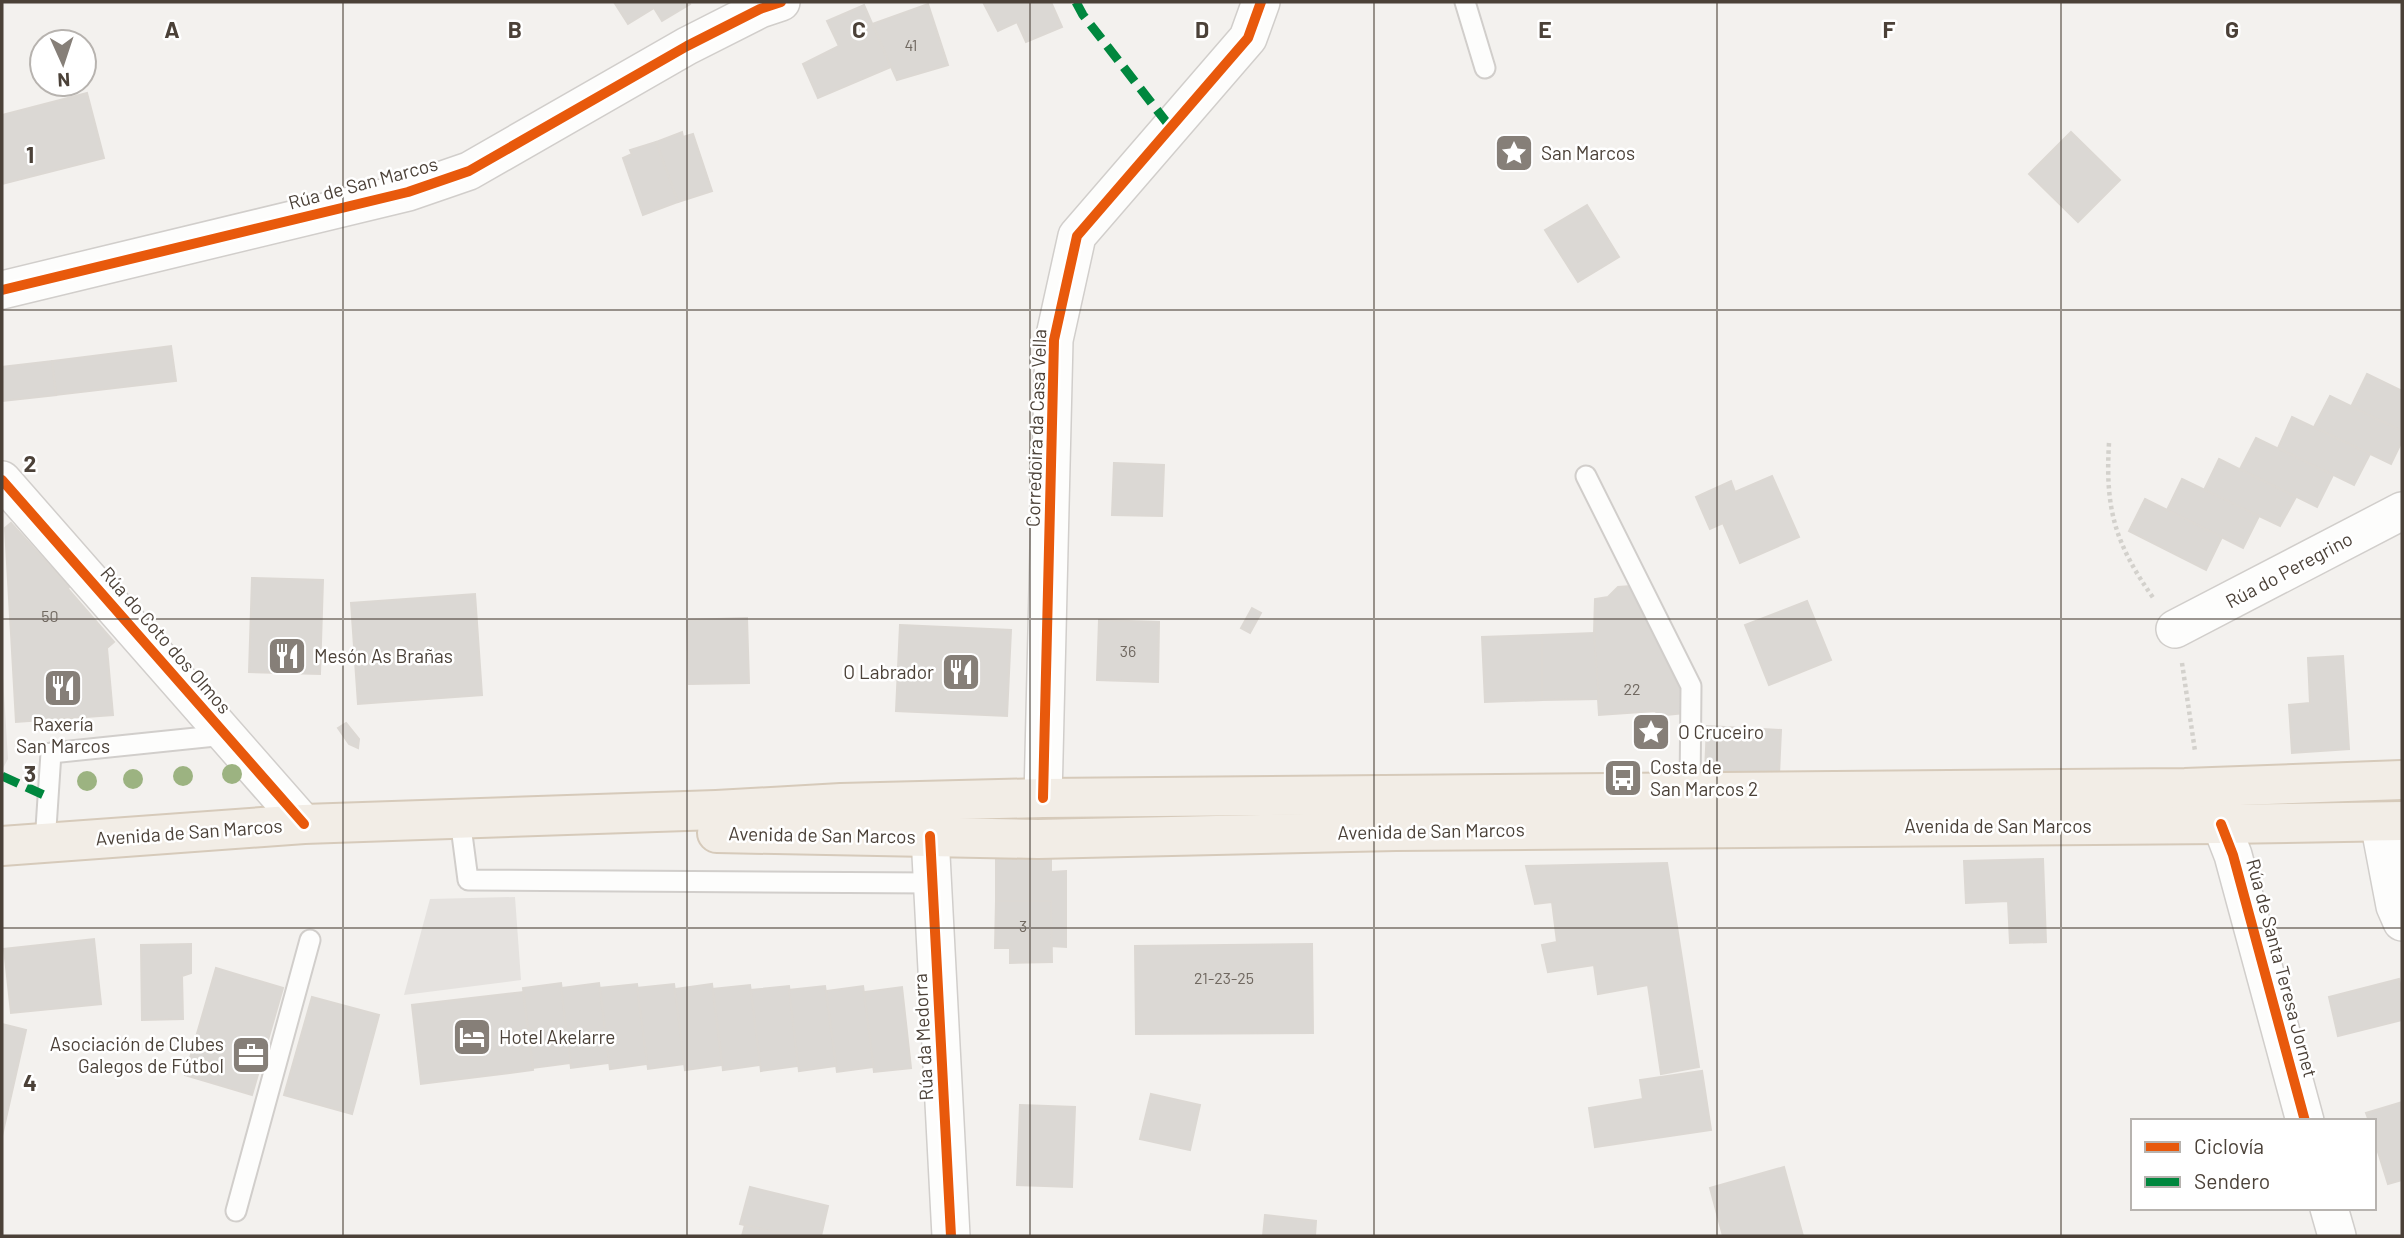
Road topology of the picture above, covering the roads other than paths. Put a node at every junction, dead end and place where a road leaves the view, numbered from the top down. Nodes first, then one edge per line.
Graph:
1 (781, 2) edge
2 (1261, 2) edge
3 (1465, 2) edge
4 (1485, 68) dead end
5 (2, 290) edge
6 (1586, 476) dead end
7 (2, 480) edge
8 (2402, 511) edge
9 (2175, 629) road end
10 (225, 735) junction
11 (2402, 780) edge
12 (1821, 792) junction
13 (1690, 793) junction
14 (1043, 798) junction
15 (841, 803) junction
16 (2395, 815) edge
17 (460, 819) junction
18 (304, 824) junction
19 (2221, 824) junction
20 (930, 836) junction
21 (45, 843) junction
22 (2, 846) edge
23 (932, 883) junction
24 (2402, 922) edge
25 (310, 940) dead end
26 (2304, 1119) edge
27 (2330, 1210) edge
28 (236, 1211) dead end
29 (951, 1236) edge
30 (2337, 1236) edge

1 - 5 street, Rúa de San Marcos
2 - 14 street, Corredoira da Casa Vella
3 - 4 lane
6 - 13 lane
7 - 10 street, Rúa do Coto dos Olmos
8 - 9 street, Rúa do Peregrino
10 - 18 street, Rúa do Coto dos Olmos
10 - 21 lane
11 - 12 main road, Avenida de San Marcos
12 - 13 main road, Avenida de San Marcos
12 - 19 main road
13 - 14 main road, Avenida de San Marcos
14 - 15 main road, Avenida de San Marcos
14 - 20 main road
15 - 17 main road, Avenida de San Marcos
15 - 20 main road
16 - 19 main road
16 - 24 street
17 - 18 main road, Avenida de San Marcos
17 - 20 main road, Avenida de San Marcos
17 - 23 lane
18 - 21 main road, Avenida de San Marcos
19 - 20 main road, Avenida de San Marcos
19 - 26 street, Rúa de Santa Teresa Jornet
20 - 23 street, Rúa da Medorra
21 - 22 main road, Avenida de San Marcos
23 - 29 street, Rúa da Medorra
25 - 28 lane
27 - 30 street

